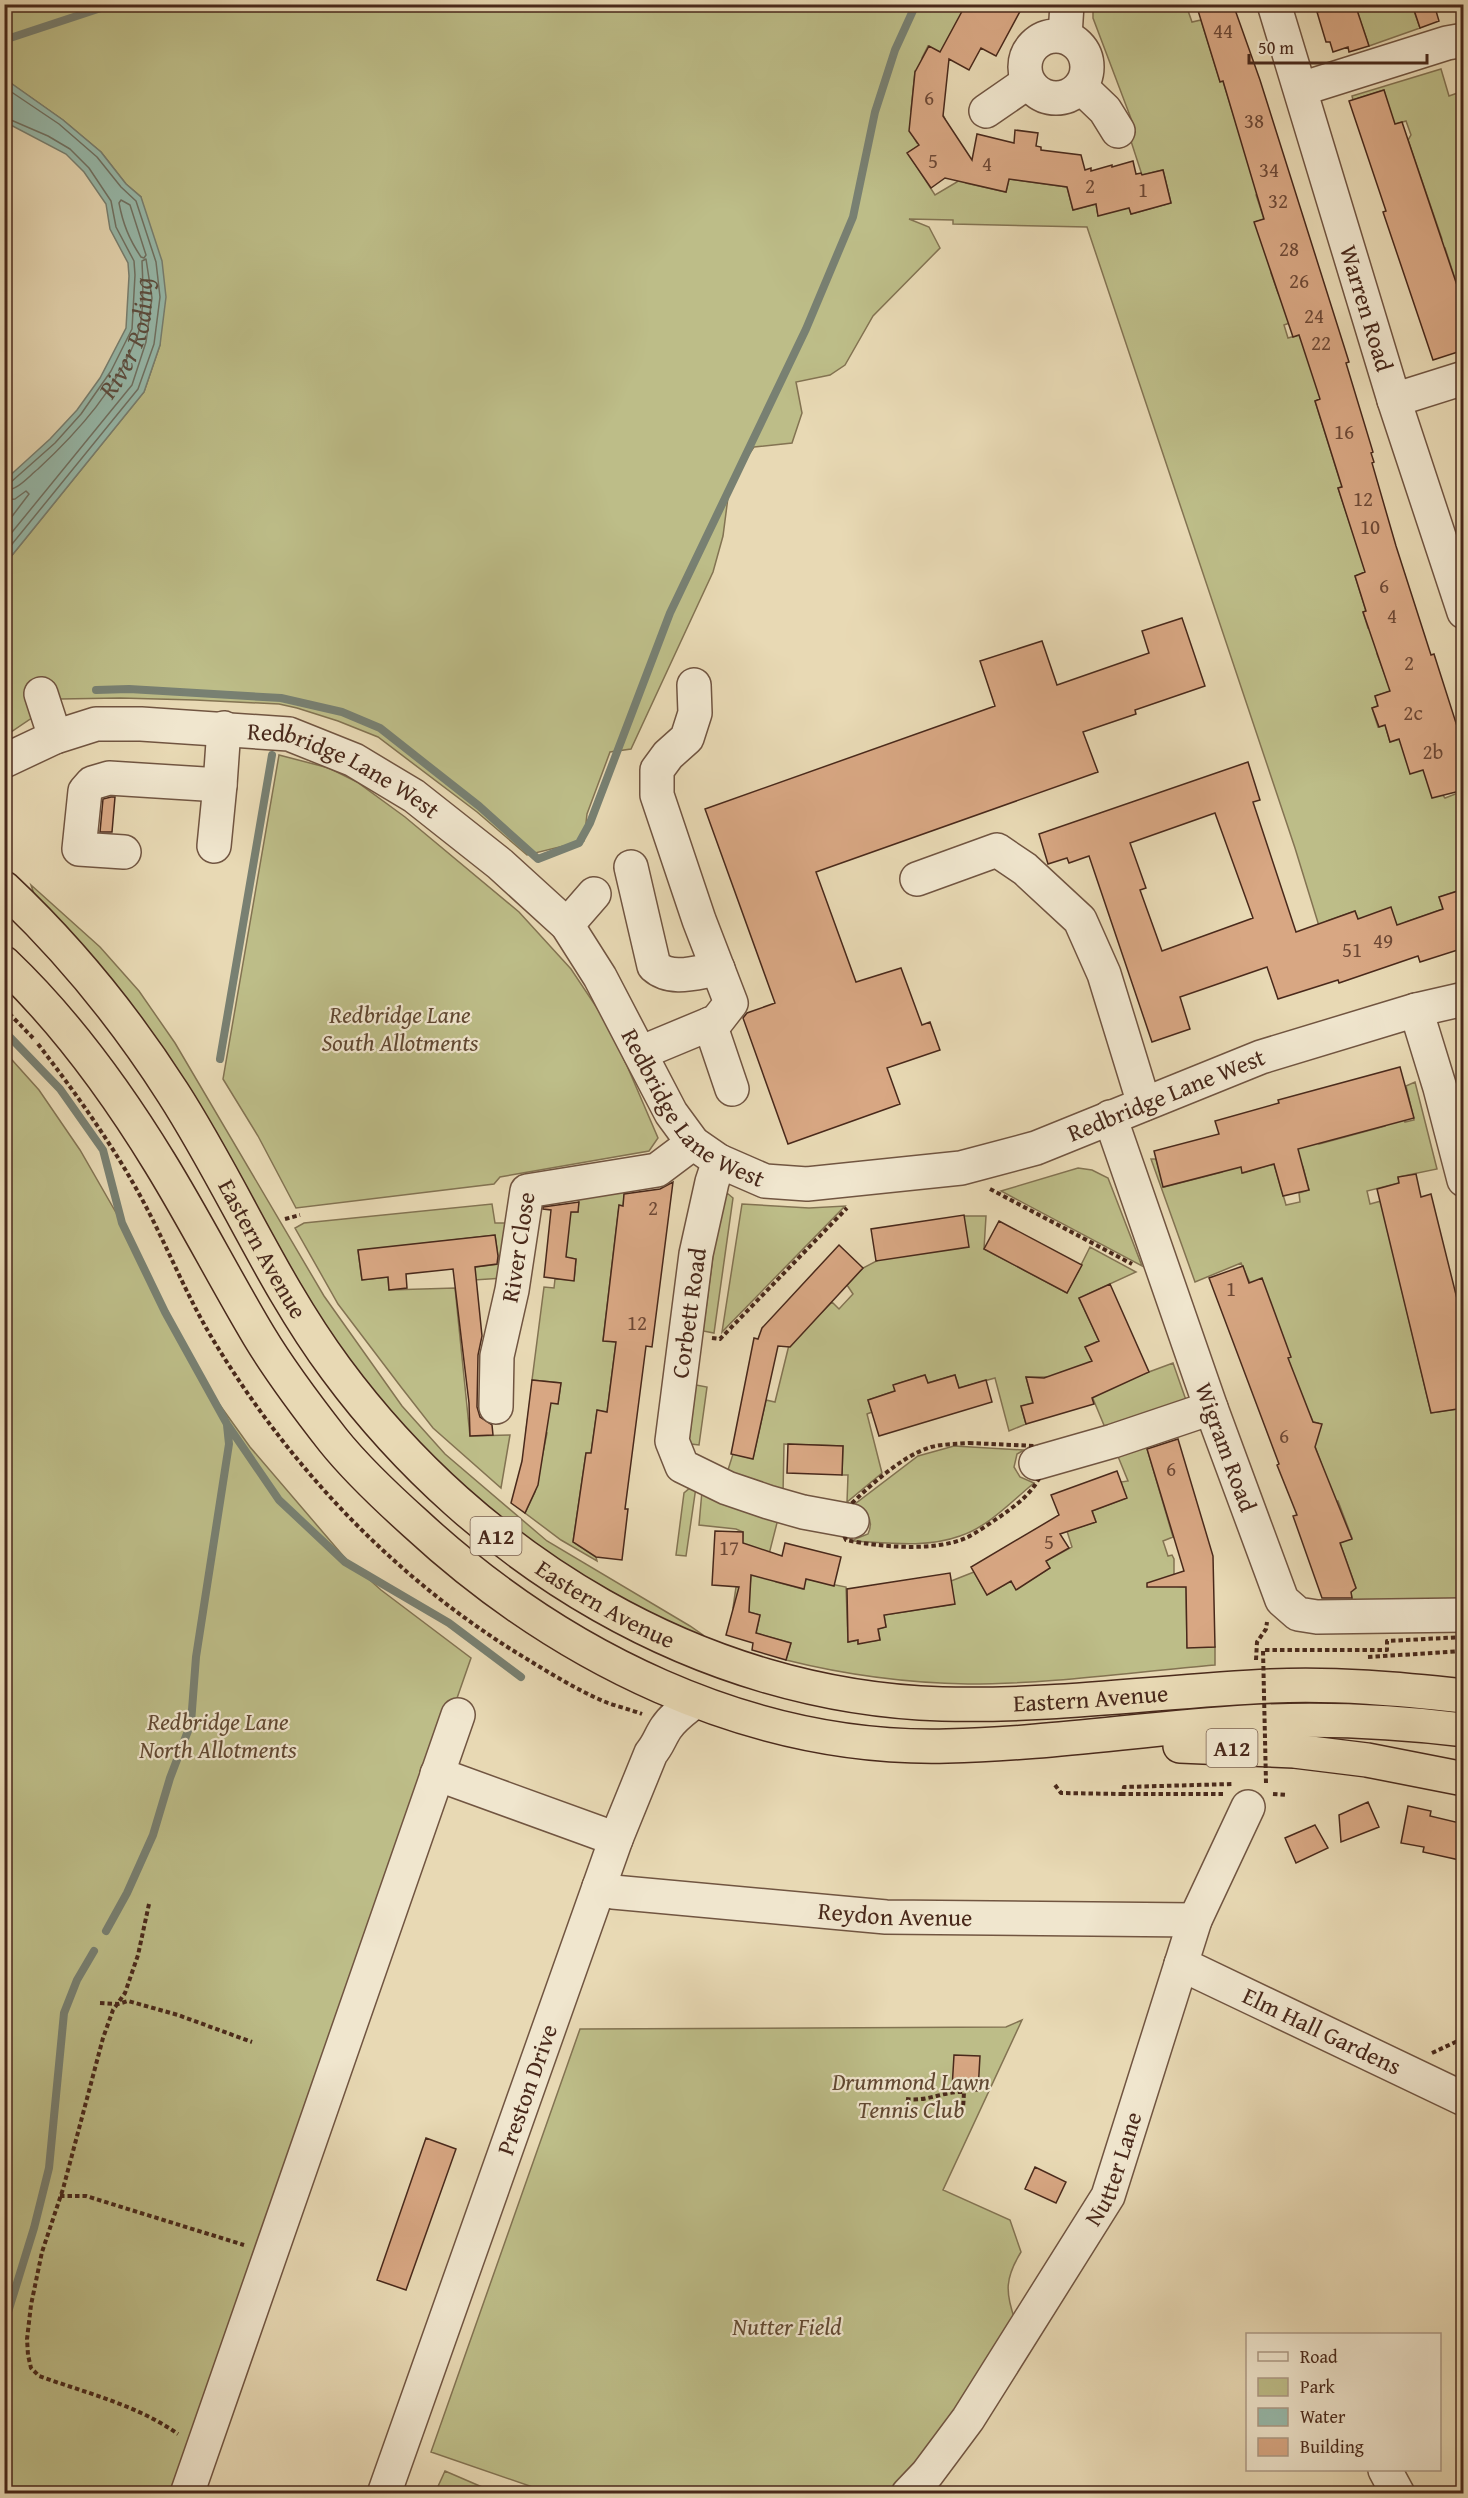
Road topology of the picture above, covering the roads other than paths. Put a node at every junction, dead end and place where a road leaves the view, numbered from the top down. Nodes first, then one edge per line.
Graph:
1 (1274, 4) edge
2 (1066, 20) edge
3 (1464, 40) edge
4 (1028, 82) junction
5 (1081, 87) junction
6 (1301, 89) junction
7 (986, 111) dead end
8 (1118, 131) dead end
9 (1464, 378) edge
10 (1394, 400) junction
11 (1464, 612) edge
12 (694, 685) dead end
13 (41, 694) dead end
14 (224, 728) junction
15 (56, 737) junction
16 (15, 755) edge
17 (4, 775) edge
18 (220, 785) junction
19 (213, 846) dead end
20 (124, 852) dead end
21 (631, 867) dead end
22 (917, 879) dead end
23 (4, 888) edge
24 (594, 894) dead end
25 (567, 925) junction
26 (4, 963) edge
27 (718, 969) junction
28 (1464, 999) edge
29 (1416, 1010) junction
30 (710, 1024) junction
31 (640, 1053) junction
32 (732, 1089) dead end
33 (1144, 1104) junction
34 (1110, 1117) junction
35 (706, 1152) junction
36 (1464, 1180) edge
37 (496, 1407) dead end
38 (1211, 1408) junction
39 (1042, 1462) road end
40 (844, 1519) road end
41 (1464, 1615) edge
42 (1272, 1674) junction
43 (1464, 1675) edge
44 (1464, 1696) edge
45 (695, 1701) junction
46 (458, 1715) dead end
47 (1464, 1730) edge
48 (1034, 1743) junction
49 (437, 1774) junction
50 (1464, 1779) edge
51 (1248, 1792) road end
52 (616, 1839) junction
53 (599, 1887) junction
54 (1195, 1920) junction
55 (1181, 1964) junction
56 (1464, 2098) edge
57 (1386, 2471) edge
58 (187, 2493) edge
59 (384, 2493) edge
60 (908, 2493) edge
61 (1398, 2493) edge

1 - 6 street, Warren Road
2 - 4 street
2 - 5 street
3 - 6 street
4 - 5 street
4 - 7 street
5 - 8 street
6 - 10 street, Warren Road
9 - 10 street
10 - 11 street, Warren Road
12 - 27 street
13 - 15 street
14 - 15 street, Redbridge Lane West
14 - 18 street
14 - 25 street, Redbridge Lane West
15 - 16 street, Redbridge Lane West
16 - 17 street, Redbridge Lane West
18 - 19 street
18 - 20 street
21 - 27 street
22 - 33 street
23 - 42 highway, Eastern Avenue / A12
24 - 25 street
25 - 31 street, Redbridge Lane West
26 - 45 highway, Eastern Avenue / A12
27 - 30 street
28 - 29 street, Redbridge Lane West
29 - 33 street, Redbridge Lane West
29 - 36 street
30 - 31 street
30 - 32 street
31 - 35 street, Redbridge Lane West
33 - 34 street, Redbridge Lane West
34 - 35 street, Redbridge Lane West
34 - 38 street, Wigram Road
35 - 37 street, River Close
35 - 40 street, Corbett Road
38 - 39 street
38 - 41 street, Wigram Road
42 - 43 highway, A12
42 - 44 highway, Eastern Avenue / A12
45 - 48 highway, Eastern Avenue / A12
45 - 52 street, Preston Drive
46 - 49 street
47 - 48 highway, Eastern Avenue / A12
48 - 50 highway, A12
49 - 52 street
49 - 58 street
51 - 54 street, Nutter Lane
52 - 53 street, Preston Drive
53 - 54 street, Reydon Avenue
53 - 59 street, Preston Drive
54 - 55 street, Nutter Lane
55 - 56 street, Elm Hall Gardens
55 - 60 street, Nutter Lane
57 - 61 street

